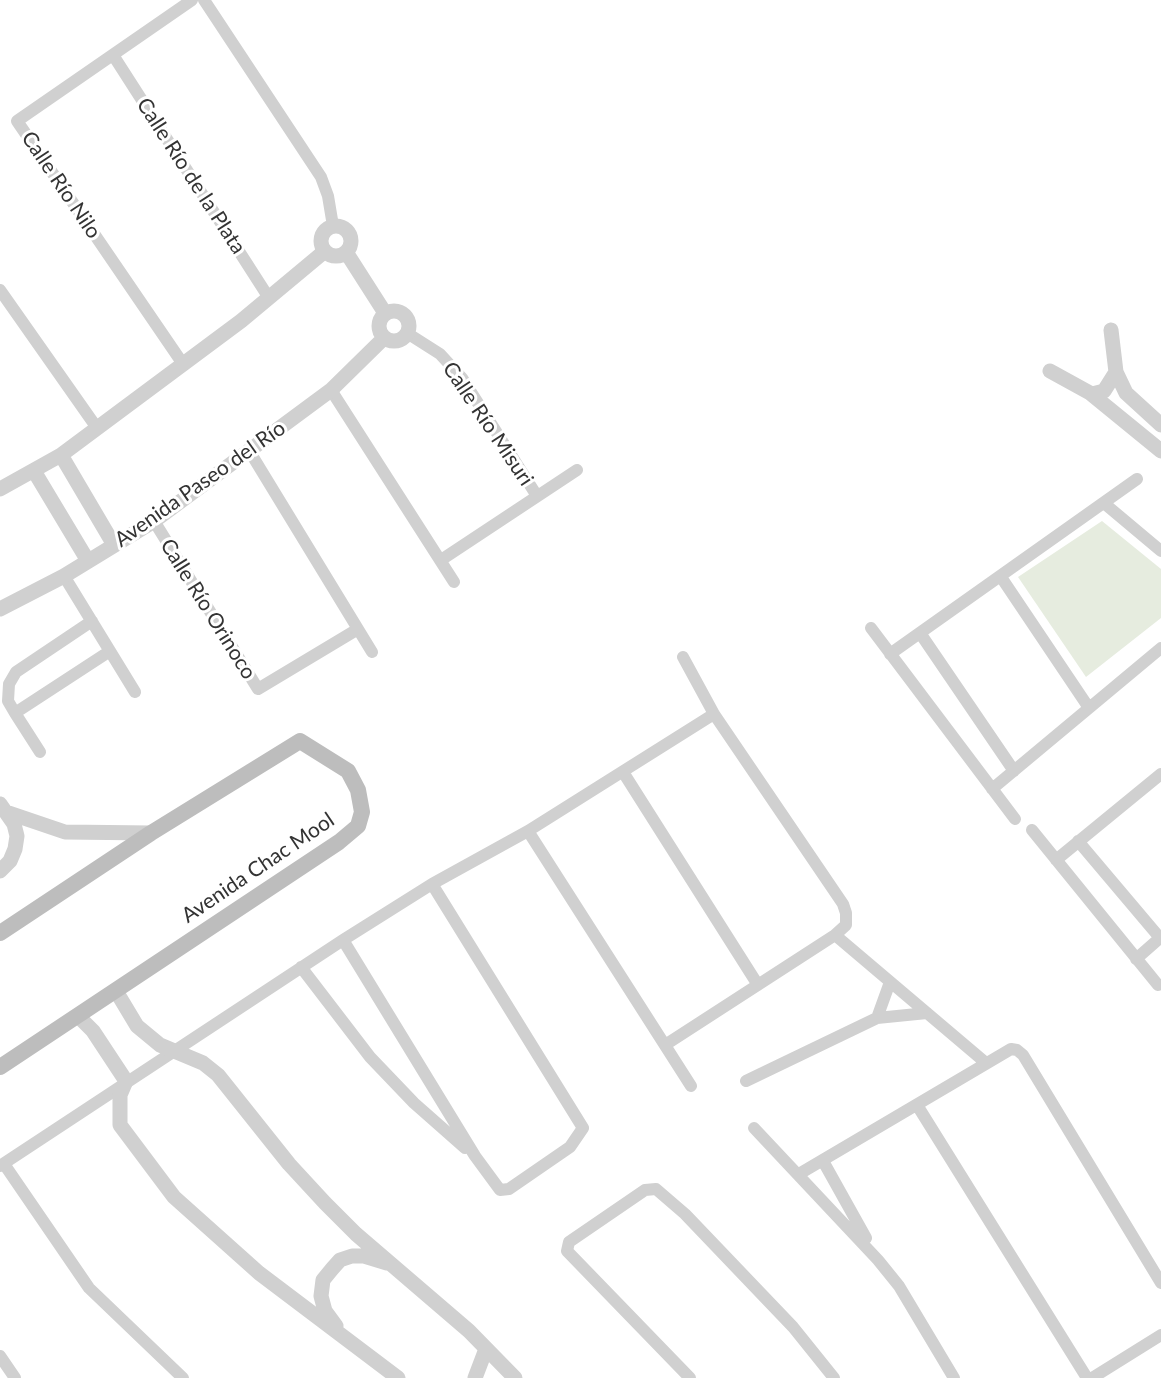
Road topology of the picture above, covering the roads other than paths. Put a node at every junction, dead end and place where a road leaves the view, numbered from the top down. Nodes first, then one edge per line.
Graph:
1 (192, 0) edge
2 (204, 0) edge
3 (112, 55) junction
4 (333, 226) junction
5 (324, 251) junction
6 (346, 252) junction
7 (0, 290) edge
8 (269, 298) junction
9 (385, 313) junction
10 (1111, 330) dead end
11 (407, 333) junction
12 (384, 338) junction
13 (183, 364) junction
14 (1050, 371) dead end
15 (1116, 372) junction
16 (331, 390) junction
17 (1092, 394) junction
18 (1161, 425) edge
19 (97, 428) junction
20 (1146, 439) junction
21 (250, 452) junction
22 (1161, 452) edge
23 (61, 455) junction
24 (577, 470) dead end
25 (34, 471) junction
26 (1137, 479) dead end
27 (0, 489) edge
28 (537, 496) junction
29 (1105, 504) junction
30 (154, 521) junction
31 (114, 545) junction
32 (1161, 551) edge
33 (441, 560) junction
34 (88, 561) junction
35 (64, 576) junction
36 (1001, 577) junction
37 (454, 582) dead end
38 (0, 609) edge
39 (92, 621) junction
40 (871, 628) dead end
41 (358, 629) junction
42 (920, 633) junction
43 (1161, 648) edge
44 (110, 651) junction
45 (372, 652) dead end
46 (890, 654) junction
47 (683, 657) dead end
48 (135, 692) dead end
49 (1089, 708) junction
50 (15, 713) junction
51 (714, 714) junction
52 (40, 752) dead end
53 (1014, 771) junction
54 (623, 772) junction
55 (1159, 779) edge
56 (992, 789) junction
57 (4, 808) edge
58 (1016, 819) dead end
59 (1032, 830) dead end
60 (528, 831) junction
61 (151, 833) junction
62 (1078, 841) junction
63 (1056, 860) junction
64 (0, 871) edge
65 (432, 884) junction
66 (0, 933) edge
67 (835, 935) junction
68 (1161, 937) edge
69 (343, 939) junction
70 (1136, 959) junction
71 (301, 967) junction
72 (890, 982) junction
73 (758, 985) junction
74 (1158, 985) dead end
75 (116, 991) junction
76 (927, 1013) junction
77 (78, 1016) junction
78 (877, 1018) junction
79 (665, 1045) junction
80 (174, 1051) junction
81 (986, 1063) junction
82 (0, 1067) edge
83 (126, 1081) junction
84 (746, 1081) dead end
85 (691, 1086) dead end
86 (917, 1104) junction
87 (754, 1128) dead end
88 (475, 1156) junction
89 (823, 1161) junction
90 (2, 1165) edge
91 (799, 1174) junction
92 (879, 1260) junction
93 (393, 1264) junction
94 (1161, 1283) edge
95 (1161, 1335) edge
96 (343, 1336) junction
97 (486, 1349) junction
98 (0, 1356) edge
99 (15, 1378) edge
100 (183, 1378) edge
101 (398, 1378) edge
102 (475, 1378) edge
103 (515, 1378) edge
104 (690, 1378) edge
105 (834, 1378) edge
106 (954, 1378) edge
107 (1089, 1378) edge

1 - 3 street, Calle Río Nilo
2 - 4 street
3 - 8 street, Calle Río de la Plata
3 - 13 street, Calle Río Nilo
4 - 5 street
4 - 6 street
5 - 6 street
5 - 8 street
6 - 9 street
7 - 19 street
8 - 13 street
9 - 11 street
9 - 12 street
10 - 15 street
11 - 12 street
11 - 28 street, Calle Río Misuri
12 - 16 street, Avenida Paseo del Río
13 - 19 street
14 - 17 street
15 - 17 street
15 - 18 street
16 - 21 street, Avenida Paseo del Río
16 - 33 street
17 - 20 street
18 - 20 street
19 - 23 street
20 - 22 street
21 - 30 street, Avenida Paseo del Río
21 - 41 street
23 - 25 street
23 - 31 street
24 - 28 street, Calle Río Misuri
25 - 27 street
25 - 34 street
26 - 29 street
28 - 33 street, Calle Río Misuri
29 - 32 street
29 - 36 street
30 - 31 street, Avenida Paseo del Río
30 - 41 street, Calle Río Orinoco
31 - 34 street, Avenida Paseo del Río
33 - 37 street
34 - 35 street, Avenida Paseo del Río
35 - 38 street, Avenida Paseo del Río
35 - 39 street
36 - 42 street
36 - 49 street
39 - 44 street
39 - 50 street
40 - 46 street
41 - 45 street
42 - 46 street
42 - 53 street
43 - 49 street
44 - 48 street
44 - 50 street
46 - 56 street
47 - 51 street
49 - 53 street
50 - 52 street
51 - 54 street
51 - 67 street
53 - 56 street
54 - 60 street
54 - 73 street
55 - 62 street
56 - 58 street
57 - 61 street
57 - 64 street
59 - 63 street
60 - 65 street
60 - 79 street
61 - 66 main road, Avenida Chac Mool
61 - 75 main road, Avenida Chac Mool
62 - 63 street
62 - 68 street
63 - 70 street
65 - 69 street
65 - 88 street
67 - 72 street
67 - 73 street
68 - 70 street
69 - 71 street
69 - 88 street
70 - 74 street
71 - 80 street
71 - 88 street
72 - 76 street
72 - 78 street
73 - 79 street
75 - 77 main road, Avenida Chac Mool
75 - 80 street
76 - 78 street
76 - 81 street
77 - 82 main road, Avenida Chac Mool
77 - 83 street
78 - 84 street
79 - 85 street
80 - 83 street
80 - 93 street
81 - 86 street
81 - 94 street
83 - 90 street
83 - 96 street
86 - 89 street
86 - 107 street
87 - 91 street
89 - 91 street
89 - 92 street
90 - 100 street
91 - 92 street
92 - 106 street
93 - 96 street
93 - 97 street
95 - 107 street
96 - 101 street
97 - 102 street
97 - 103 street
98 - 99 street
104 - 105 street

